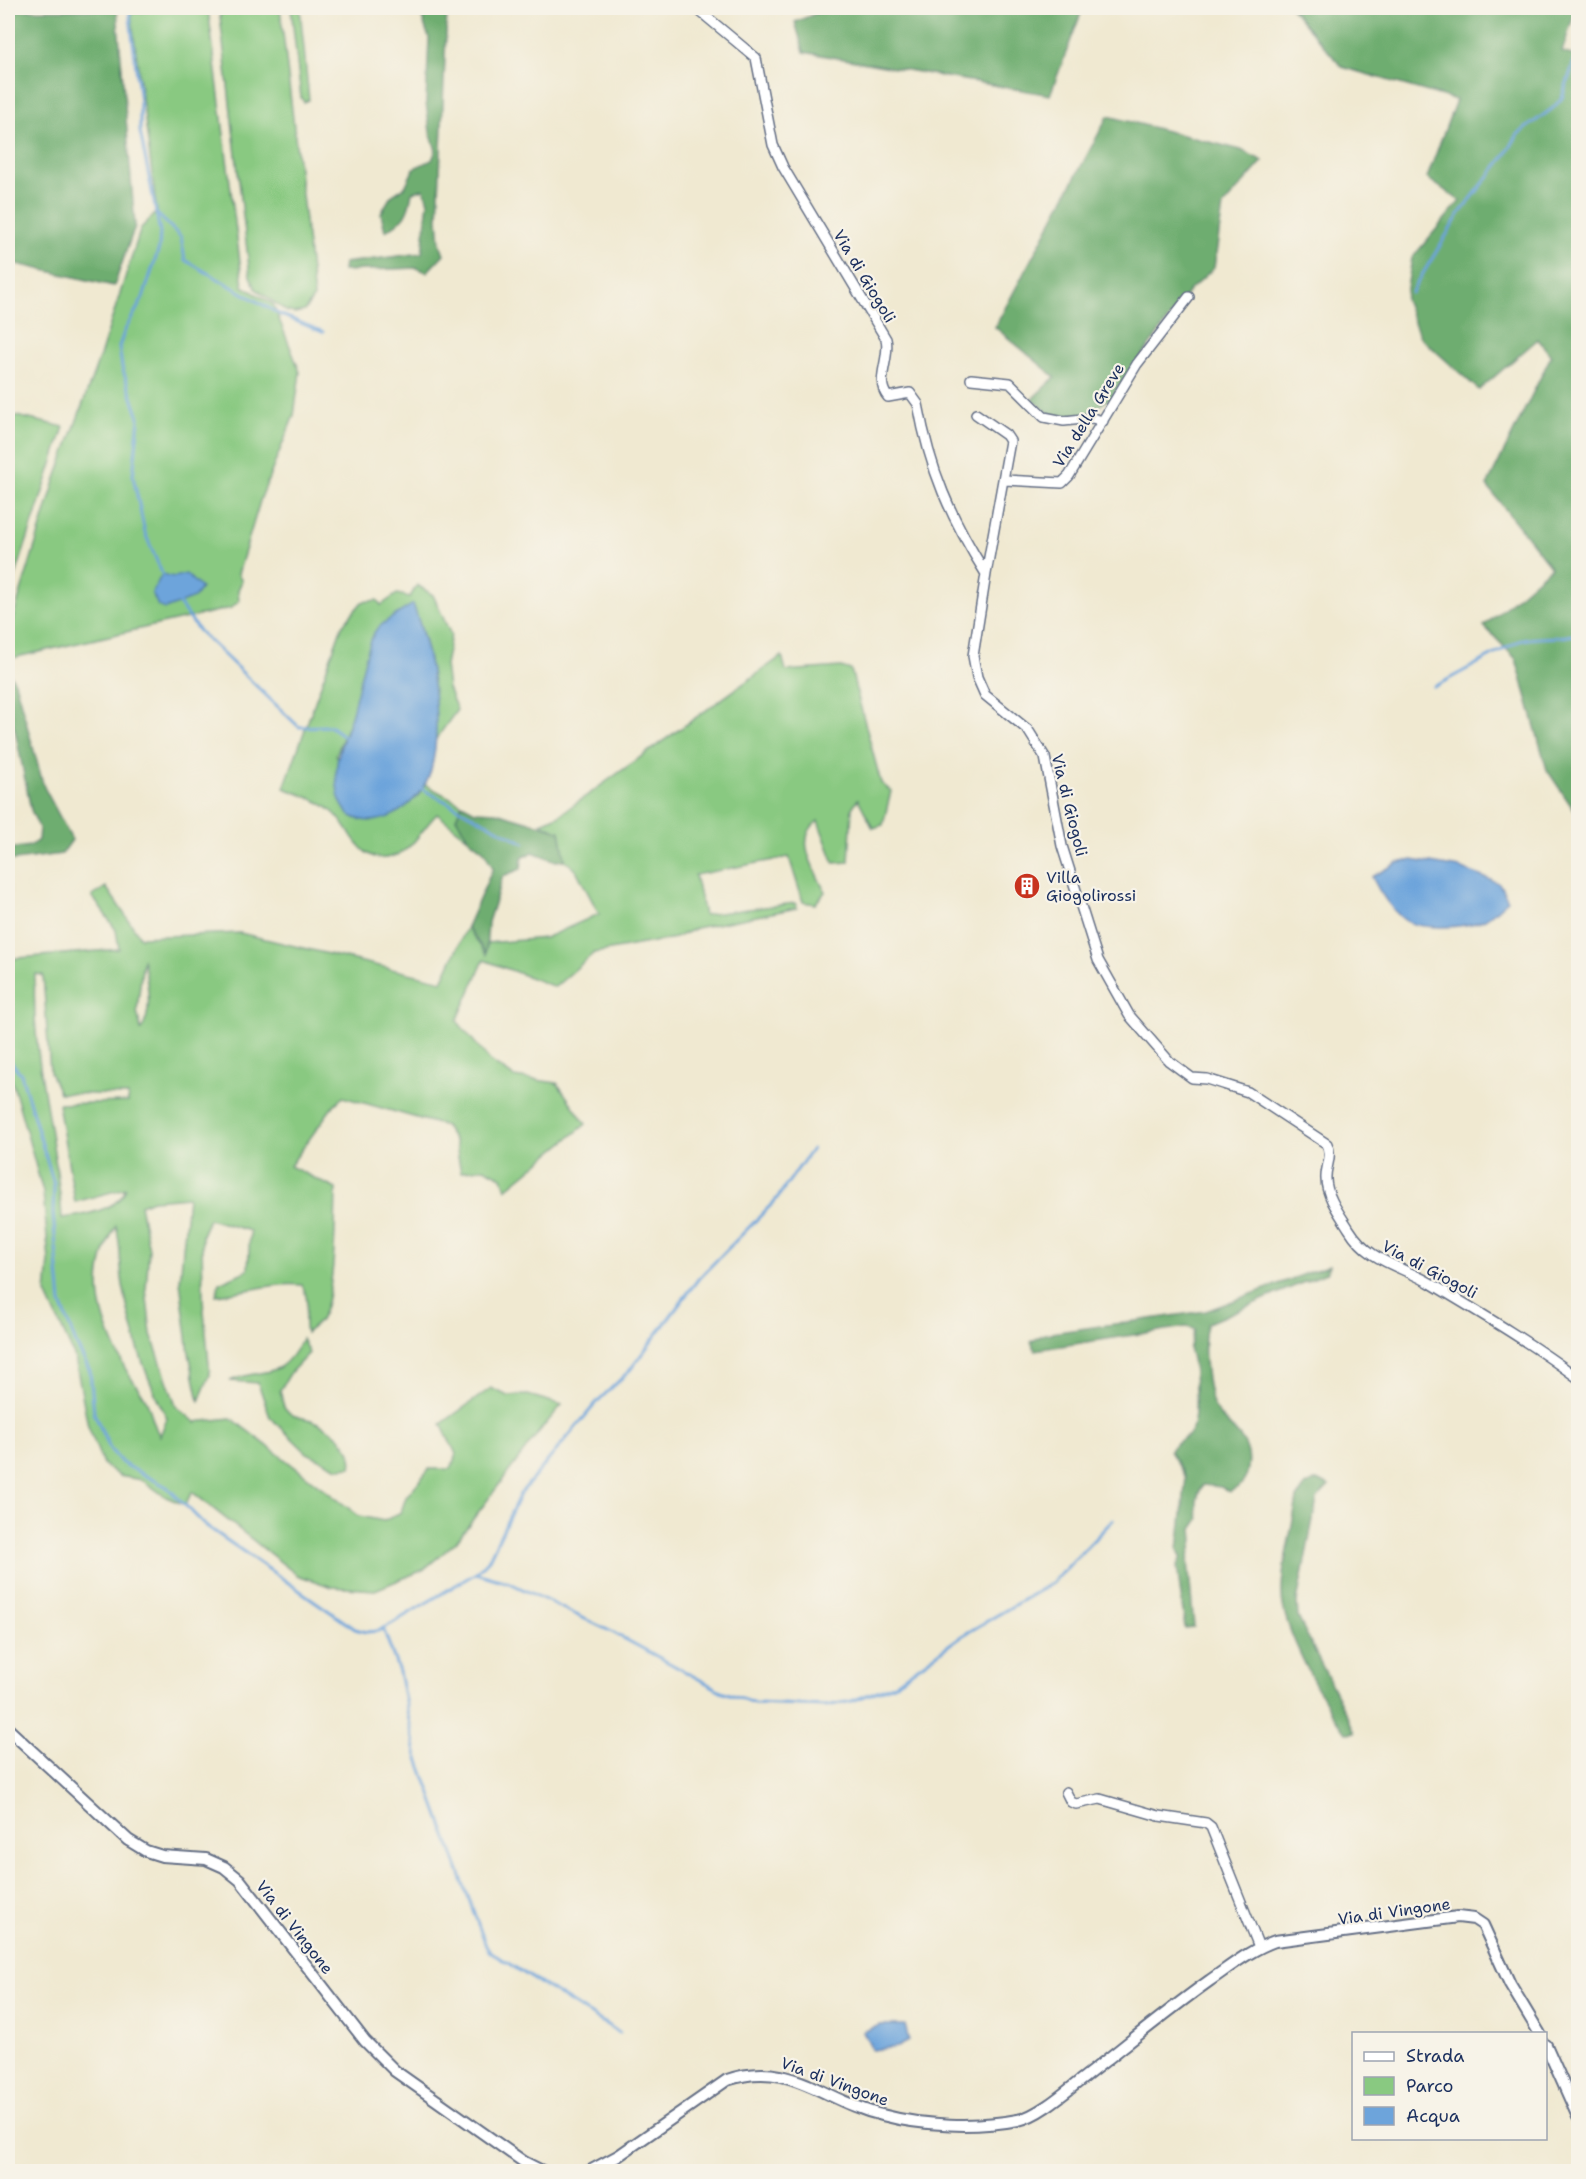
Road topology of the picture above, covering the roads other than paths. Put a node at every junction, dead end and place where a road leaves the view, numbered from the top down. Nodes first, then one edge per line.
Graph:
1 (696, 8) edge
2 (1189, 297) dead end
3 (971, 379) dead end
4 (976, 414) dead end
5 (1103, 421) junction
6 (1004, 480) junction
7 (986, 574) junction
8 (1578, 1378) edge
9 (8, 1729) edge
10 (1066, 1792) dead end
11 (1259, 1947) junction
12 (1539, 2032) edge
13 (1547, 2049) edge
14 (1578, 2117) edge
15 (526, 2167) edge
16 (544, 2172) edge
17 (588, 2172) edge

1 - 7 street, Via di Giogoli
2 - 5 street, Via della Greve
3 - 5 street
4 - 6 street
5 - 6 street, Via della Greve
6 - 7 street
7 - 8 street, Via di Giogoli
9 - 15 street, Via di Vingone
10 - 11 street
11 - 12 street, Via di Vingone
11 - 17 street, Via di Vingone
13 - 14 street
15 - 16 street, Via di Vingone

